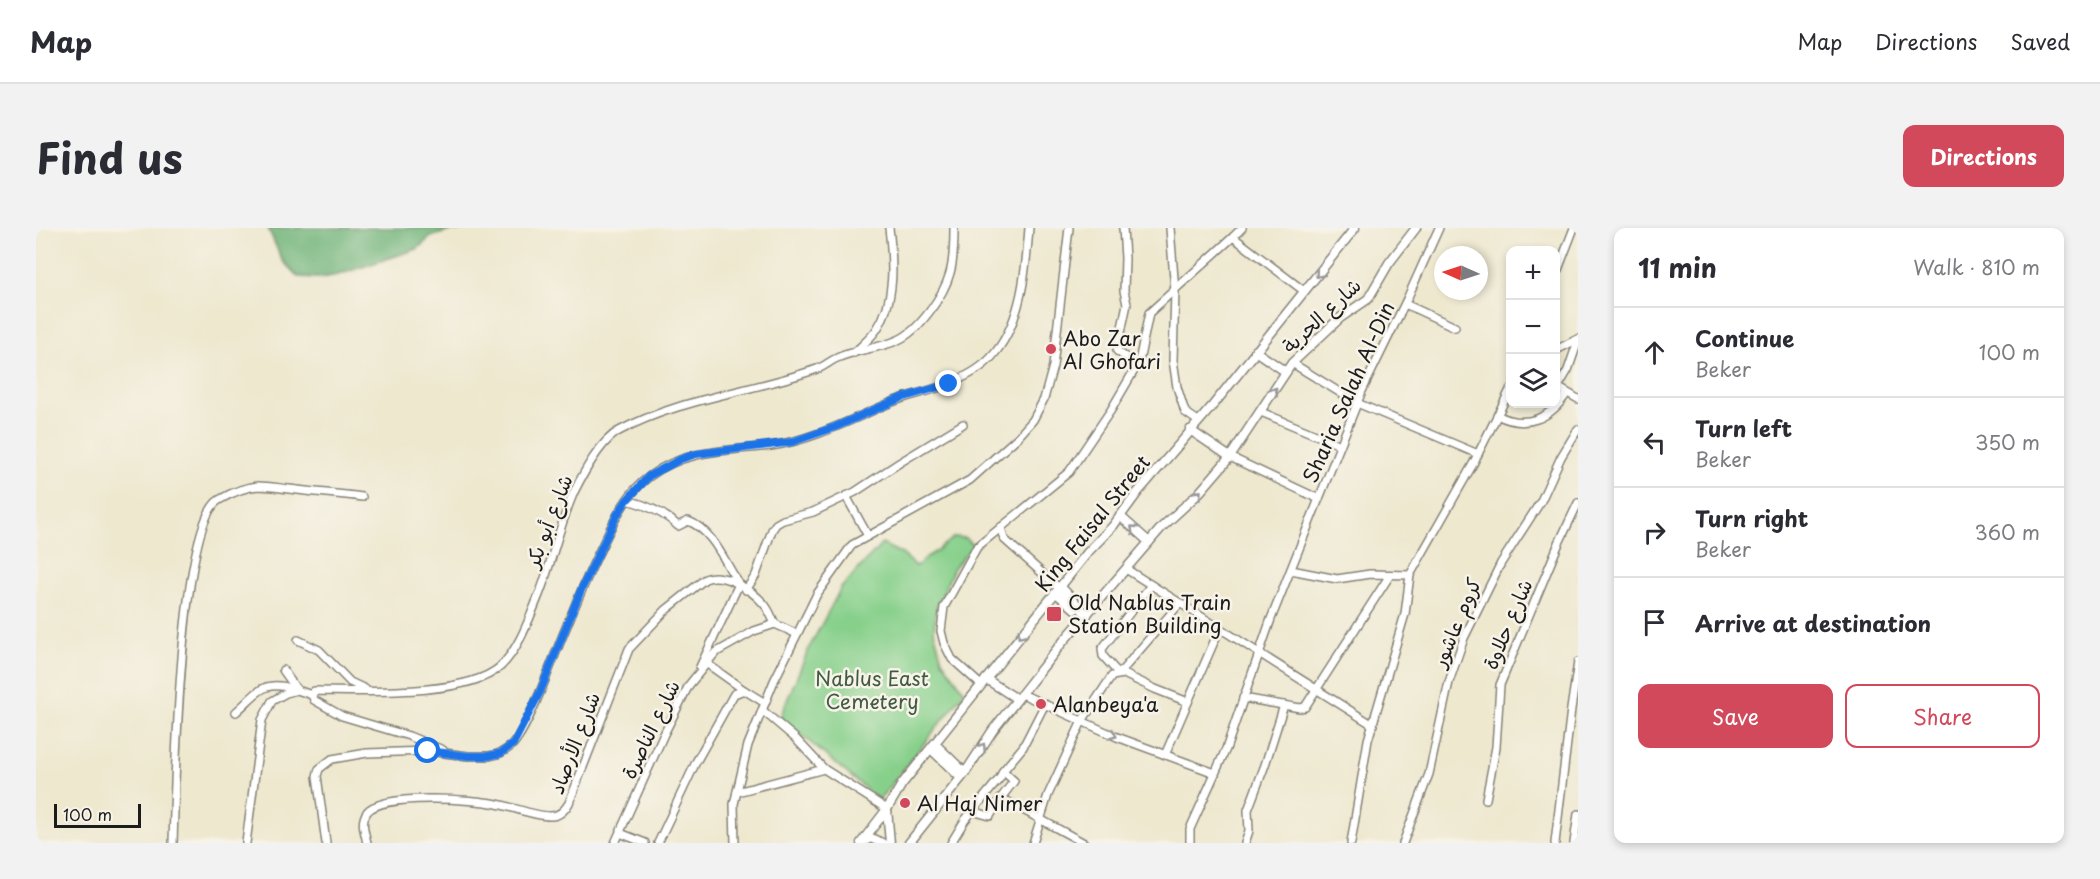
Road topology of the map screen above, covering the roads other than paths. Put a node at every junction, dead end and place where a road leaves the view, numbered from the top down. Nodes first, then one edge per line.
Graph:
1 (889, 228) edge
2 (954, 228) edge
3 (1029, 228) edge
4 (1069, 228) edge
5 (1123, 228) edge
6 (1170, 228) edge
7 (1242, 228) edge
8 (1355, 228) edge
9 (1416, 228) edge
10 (1438, 228) edge
11 (1574, 228) edge
12 (1233, 237) junction
13 (1560, 265) edge
14 (1175, 291) junction
15 (1304, 291) junction
16 (1405, 304) junction
17 (1455, 327) dead end
18 (1578, 340) edge
19 (1560, 348) edge
20 (1255, 351) junction
21 (854, 353) junction
22 (1139, 362) junction
23 (1292, 363) junction
24 (1286, 372) junction
25 (1560, 382) edge
26 (1560, 388) edge
27 (1568, 393) junction
28 (1506, 398) edge
29 (1578, 399) edge
30 (1357, 403) junction
31 (1261, 411) junction
32 (1497, 415) junction
33 (1198, 421) junction
34 (963, 424) dead end
35 (1578, 429) edge
36 (1190, 430) junction
37 (1340, 445) junction
38 (1478, 454) junction
39 (1230, 457) junction
40 (846, 496) junction
41 (362, 497) dead end
42 (1319, 499) junction
43 (627, 500) junction
44 (1578, 503) edge
45 (1120, 516) junction
46 (1001, 527) junction
47 (867, 536) junction
48 (1149, 542) junction
49 (1126, 569) junction
50 (1291, 570) junction
51 (1390, 575) junction
52 (1410, 575) junction
53 (739, 584) junction
54 (1151, 585) junction
55 (1059, 589) junction
56 (746, 590) junction
57 (1179, 603) junction
58 (1085, 617) junction
59 (775, 624) junction
60 (1220, 628) junction
61 (797, 634) junction
62 (298, 640) dead end
63 (1259, 653) junction
64 (1578, 662) edge
65 (706, 663) junction
66 (283, 670) dead end
67 (1119, 674) junction
68 (695, 677) junction
69 (984, 682) junction
70 (297, 690) junction
71 (744, 690) junction
72 (1317, 690) junction
73 (367, 691) junction
74 (312, 694) junction
75 (1020, 696) junction
76 (1244, 698) junction
77 (1188, 702) junction
78 (1045, 704) junction
79 (1284, 705) junction
80 (764, 706) junction
81 (236, 712) dead end
82 (1082, 721) junction
83 (1373, 725) junction
84 (933, 747) junction
85 (451, 754) junction
86 (1165, 755) junction
87 (824, 769) junction
88 (1003, 771) junction
89 (1215, 773) junction
90 (963, 776) junction
91 (737, 792) junction
92 (1001, 798) junction
93 (1486, 799) dead end
94 (887, 809) junction
95 (972, 812) junction
96 (1578, 814) edge
97 (1041, 820) junction
98 (620, 832) junction
99 (173, 843) edge
100 (246, 843) edge
101 (326, 843) edge
102 (367, 843) edge
103 (615, 843) edge
104 (645, 843) edge
105 (658, 843) edge
106 (735, 843) edge
107 (861, 843) edge
108 (882, 843) edge
109 (890, 843) edge
110 (909, 843) edge
111 (951, 843) edge
112 (1033, 843) edge
113 (1084, 843) edge
114 (1190, 843) edge
115 (1245, 843) edge
116 (1351, 843) edge
117 (1403, 843) edge
118 (1556, 843) edge
119 (1574, 843) edge

1 - 21 street
2 - 21 street, شارع أبو بكر
3 - 43 street
4 - 47 street
5 - 22 street
6 - 14 street
7 - 12 street
8 -> 15 main road, King Faisal Street
9 - 23 main road, شارع الحرية
10 - 16 street, Sharia Salah Al-Din
11 - 13 street
12 - 14 street
12 - 15 street
14 - 22 street
14 - 33 street
15 - 20 main road, King Faisal Street
16 - 17 street
16 - 30 street, Sharia Salah Al-Din
18 - 19 street
18 - 25 street
20 - 24 main road
20 - 33 main road, King Faisal Street
21 - 73 street, شارع أبو بكر
22 - 46 street
23 - 24 main road, شارع الحرية
23 - 30 street
31 -> 24 main road, شارع الحرية
26 - 27 street
27 - 29 street
27 - 32 street
28 - 32 street
30 - 37 street, Sharia Salah Al-Din
30 - 38 street
31 - 37 street
31 - 39 main road, شارع الحرية
32 - 38 street
33 - 36 main road, King Faisal Street
34 - 40 street
35 - 117 street, كروم عاشور
36 - 39 main road
36 - 45 main road, King Faisal Street
37 - 42 street, Sharia Salah Al-Din
38 - 52 street
39 - 42 street
48 -> 39 main road, شارع الحرية
40 - 47 street
40 - 56 street
41 - 99 street
42 - 50 street, Sharia Salah Al-Din
43 - 53 street
43 - 85 street
44 - 93 street, شارع حلاوة
48 -> 45 main road
45 - 55 main road, King Faisal Street
46 - 55 street
46 - 69 street
47 - 61 street
48 - 49 main road, شارع الحرية
49 - 54 street
49 - 58 main road, شارع الحرية
50 - 51 street
50 - 63 street, Sharia Salah Al-Din
51 - 52 street
51 - 72 street
52 - 83 street
53 - 56 street, شارع الأرصاد
53 - 68 street
53 - 102 street, شارع الأرصاد
54 - 57 street
54 - 67 street
55 - 58 main road
55 -> 69 main road, King Faisal Street
56 - 59 street, شارع الأرصاد
57 - 60 street
57 - 67 street
58 - 75 main road, شارع الحرية
59 - 61 street
59 - 65 street, شارع الناصرة
60 - 63 street
60 - 77 street
61 - 80 street
62 - 73 street
63 - 72 street
63 - 76 street, Sharia Salah Al-Din
64 - 118 street
65 - 68 street, شارع الناصرة
65 - 71 street
66 - 70 street
67 - 77 street
67 - 82 street
68 - 98 street, شارع الناصرة
69 - 75 main road
69 - 84 main road, King Faisal Street
70 - 74 street
70 - 81 street
70 - 100 street
71 - 80 street
71 - 105 street
72 - 79 street
72 - 83 street
73 - 74 street, شارع أبو بكر
74 - 85 street
75 - 78 street
90 -> 75 main road, شارع الحرية
76 - 79 street
76 - 89 street, Sharia Salah Al-Din
77 - 86 street
78 - 82 street
78 - 88 street
79 - 115 street
80 - 87 street
80 - 91 street
82 -> 86 street
82 - 97 street
83 - 116 street
84 - 90 main road
84 - 94 main road, King Faisal Street
85 - 101 street
86 - 89 street
87 - 91 street
87 - 94 street
88 - 92 street
88 - 95 street
89 - 114 street, Sharia Salah Al-Din
90 - 110 main road, شارع الحرية
91 - 106 street
92 - 95 street
92 - 97 street
94 - 107 main road, King Faisal Street
94 - 109 main road
95 - 111 street
96 - 119 street
97 - 112 street
97 - 113 street
98 - 103 street, شارع الناصرة
98 - 104 street
107 - 108 main road

